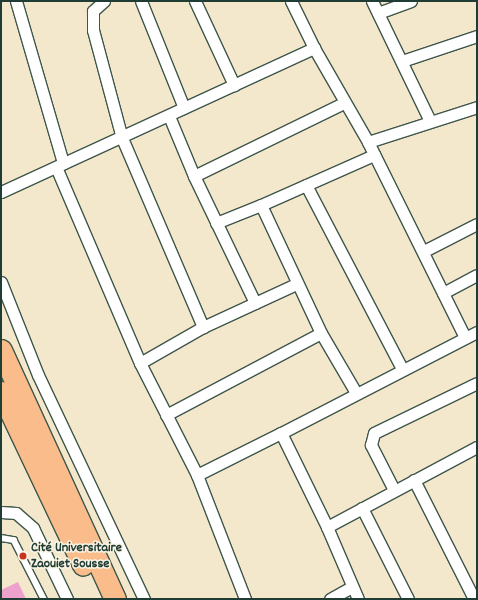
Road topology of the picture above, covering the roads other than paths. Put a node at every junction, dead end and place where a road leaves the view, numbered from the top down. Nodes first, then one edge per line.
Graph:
1 (16, 1) edge
2 (104, 1) edge
3 (141, 1) edge
4 (196, 1) edge
5 (291, 1) edge
6 (372, 1) edge
7 (411, 1) edge
8 (378, 13) junction
9 (477, 36) edge
10 (314, 48) junction
11 (402, 61) junction
12 (234, 85) junction
13 (344, 102) junction
14 (477, 107) edge
15 (184, 108) junction
16 (169, 116) junction
17 (430, 121) junction
18 (122, 138) junction
19 (368, 142) junction
20 (374, 155) junction
21 (59, 165) junction
22 (194, 176) junction
23 (306, 185) junction
24 (1, 192) edge
25 (261, 204) junction
26 (216, 223) junction
27 (477, 224) edge
28 (424, 251) junction
29 (477, 275) edge
30 (1, 282) edge
31 (296, 284) junction
32 (443, 292) junction
33 (255, 303) junction
34 (203, 327) junction
35 (477, 332) edge
36 (321, 333) junction
37 (465, 337) junction
38 (1, 350) edge
39 (140, 363) junction
40 (402, 370) junction
41 (477, 382) edge
42 (1, 392) edge
43 (356, 394) junction
44 (166, 415) junction
45 (282, 434) junction
46 (477, 447) edge
47 (197, 474) junction
48 (414, 480) junction
49 (394, 490) junction
50 (362, 508) junction
51 (1, 512) edge
52 (327, 527) junction
53 (1, 538) edge
54 (352, 587) junction
55 (44, 599) edge
56 (67, 599) edge
57 (99, 599) edge
58 (115, 599) edge
59 (144, 599) edge
60 (245, 599) edge
61 (330, 599) edge
62 (358, 599) edge
63 (408, 599) edge
64 (474, 599) edge

1 - 21 street
2 - 18 street
3 - 15 street
4 - 12 street
5 - 10 street
6 - 8 street
7 - 8 street
8 - 11 street
9 - 11 street
10 - 12 street
10 - 13 street
11 - 17 street
12 - 15 street
13 - 19 street
13 - 22 street
14 - 17 street
15 - 16 street
16 - 18 street
16 - 22 street
17 - 19 street
18 - 21 street
18 - 34 street
19 - 20 street
20 - 23 street
20 - 28 street
21 - 24 street
21 - 39 street
22 - 26 street
23 - 25 street
23 - 40 street
25 - 26 street
25 - 31 street
26 - 33 street
27 - 28 street
28 - 32 street
29 - 32 street
30 - 59 street
31 - 33 street
31 - 36 street
32 - 37 street
33 - 34 street
34 - 39 street
35 - 37 street
36 - 43 street
36 - 44 street
37 - 40 street
38 - 58 highway
39 - 44 street
40 - 43 street
41 - 49 street
42 - 57 highway
43 - 45 street
44 - 47 street
45 - 47 street
45 - 52 street
46 - 48 street
47 - 60 street
48 - 49 street
48 - 64 street
49 - 50 street
50 - 52 street
50 - 63 street
51 - 56 street
52 - 54 street
53 - 55 lane
54 - 61 street
54 - 62 street

